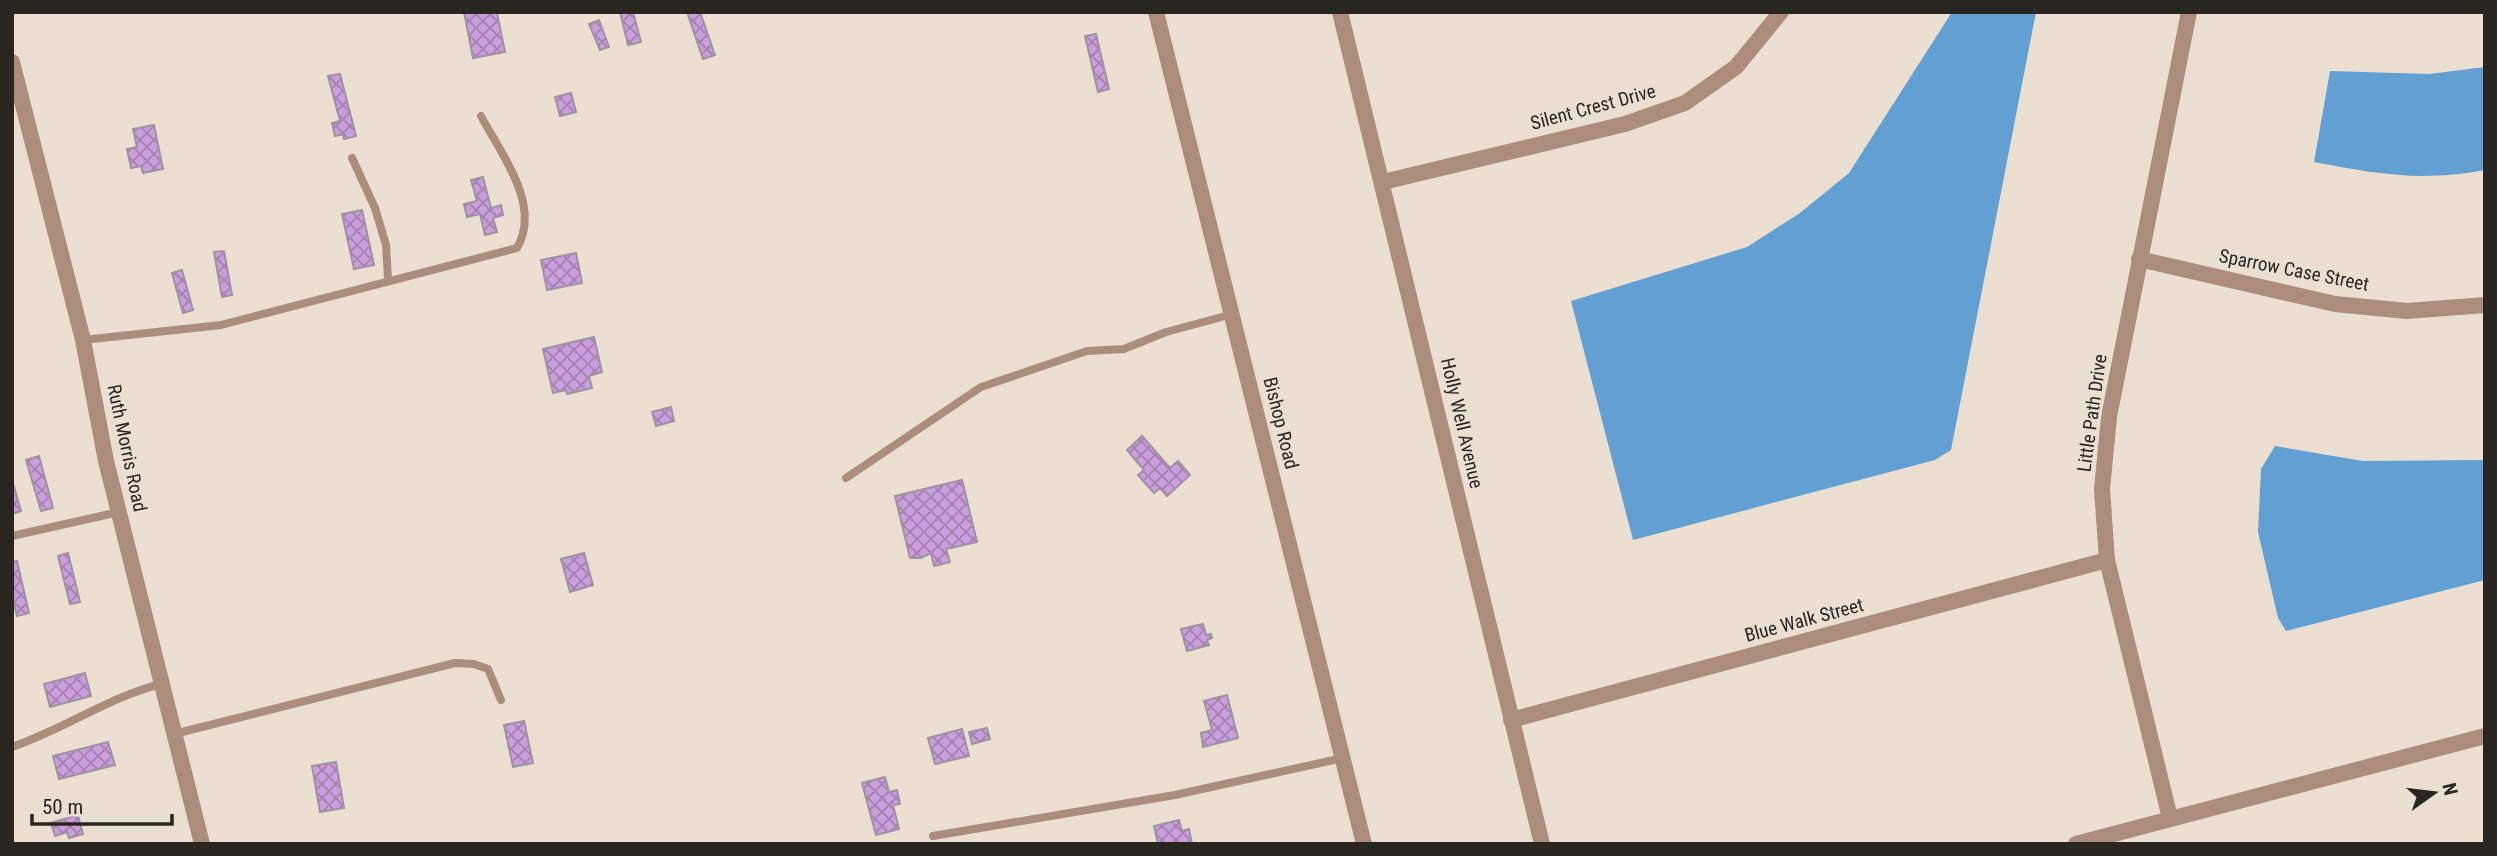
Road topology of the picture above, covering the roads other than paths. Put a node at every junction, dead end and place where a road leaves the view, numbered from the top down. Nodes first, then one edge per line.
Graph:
1 (1156, 12) edge
2 (1340, 12) edge
3 (1781, 12) edge
4 (2189, 12) edge
5 (12, 62) edge
6 (19, 114) edge
7 (481, 116) dead end
8 (352, 158) dead end
9 (1383, 182) junction
10 (2139, 259) junction
11 (388, 279) junction
12 (2485, 305) edge
13 (1233, 314) junction
14 (83, 340) junction
15 (846, 478) dead end
16 (119, 512) junction
17 (12, 537) edge
18 (2107, 560) junction
19 (162, 684) junction
20 (500, 699) dead end
21 (1511, 720) junction
22 (174, 734) junction
23 (2485, 736) edge
24 (12, 747) edge
25 (1343, 758) junction
26 (2170, 818) junction
27 (933, 836) dead end
28 (202, 844) edge
29 (1364, 844) edge
30 (1542, 844) edge
31 (2076, 844) edge

1 - 13 street, Bishop Road
2 - 9 street, Holly Well Avenue
3 - 9 street, Silent Crest Drive
4 - 10 street, Little Path Drive
5 - 6 street, Ruth Morris Road
6 - 14 street, Ruth Morris Road
7 - 11 lane
8 - 11 lane
9 - 21 street, Holly Well Avenue
10 - 12 street, Sparrow Case Street
10 - 18 street, Little Path Drive
11 - 14 lane
13 - 15 lane
13 - 25 street, Bishop Road
14 - 16 street, Ruth Morris Road
16 - 17 lane
16 - 19 street, Ruth Morris Road
18 - 21 street, Blue Walk Street
18 - 26 street, Little Path Drive
19 - 22 street, Ruth Morris Road
19 - 24 lane
20 - 22 lane
21 - 30 street, Holly Well Avenue
22 - 28 street, Ruth Morris Road
23 - 26 street
25 - 27 lane
25 - 29 street, Bishop Road
26 - 31 street

